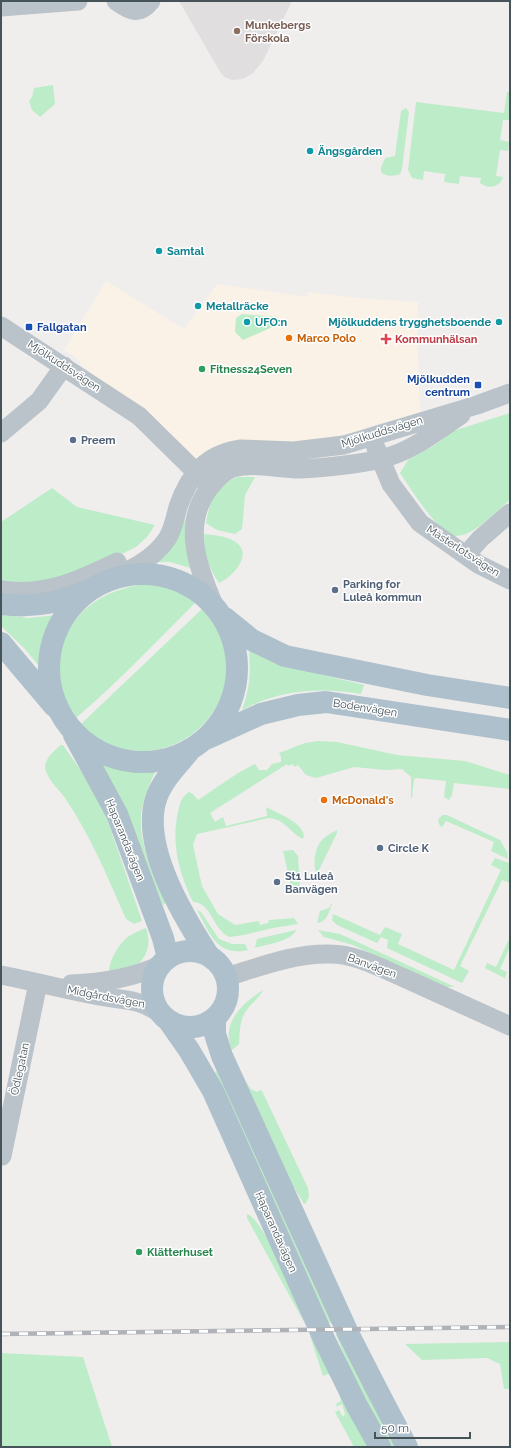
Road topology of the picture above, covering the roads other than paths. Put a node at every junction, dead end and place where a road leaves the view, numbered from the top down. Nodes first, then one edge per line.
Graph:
1 (78, 1) edge
2 (116, 1) edge
3 (151, 1) edge
4 (1, 7) edge
5 (1, 326) edge
6 (64, 366) junction
7 (510, 393) edge
8 (477, 405) junction
9 (3, 427) edge
10 (371, 436) junction
11 (380, 459) junction
12 (196, 472) junction
13 (211, 485) junction
14 (178, 507) junction
15 (510, 513) edge
16 (466, 555) junction
17 (510, 580) edge
18 (101, 583) junction
19 (1, 590) edge
20 (1, 604) edge
21 (218, 610) junction
22 (1, 643) edge
23 (510, 698) edge
24 (64, 719) junction
25 (510, 730) edge
26 (197, 744) junction
27 (209, 956) junction
28 (164, 962) junction
29 (1, 975) edge
30 (226, 977) junction
31 (43, 984) junction
32 (165, 1017) junction
33 (215, 1018) junction
34 (510, 1026) edge
35 (2, 1156) dead end
36 (380, 1447) edge
37 (407, 1447) edge

1 - 4 street
2 - 3 street
5 - 6 street, Mjölkuddsvägen
6 - 9 street
6 - 12 street, Mjölkuddsvägen
7 - 8 street, Mjölkuddsvägen
8 - 10 street, Mjölkuddsvägen
8 - 11 street, Mjölkuddsvägen
10 - 11 street, Mästerlotsvägen
10 - 12 street, Mjölkuddsvägen
11 - 13 street, Mjölkuddsvägen
11 - 16 street, Mästerlotsvägen
12 - 13 street, Mjölkuddsvägen
12 - 14 street, Mjölkuddsvägen
13 - 21 street, Mjölkuddsvägen
14 - 18 street, Mjölkuddsvägen
14 - 19 street
15 - 16 street
16 - 17 street, Mästerlotsvägen
18 - 20 main road
18 - 21 main road
18 - 24 main road
21 - 23 main road
21 - 26 main road
22 - 24 main road
24 - 26 main road, Bodenvägen
24 - 28 main road, Haparandavägen
25 - 26 main road, Bodenvägen
26 - 27 main road
27 - 28 main road
27 - 30 main road
28 - 31 street, Midgårdsvägen
28 - 32 main road
29 - 31 street, Midgårdsvägen
30 - 33 main road
30 - 34 street, Banvägen
31 - 32 street, Midgårdsvägen
31 - 35 street, Ödlegatan
32 - 33 main road
32 - 36 main road, Haparandavägen
33 - 37 main road

